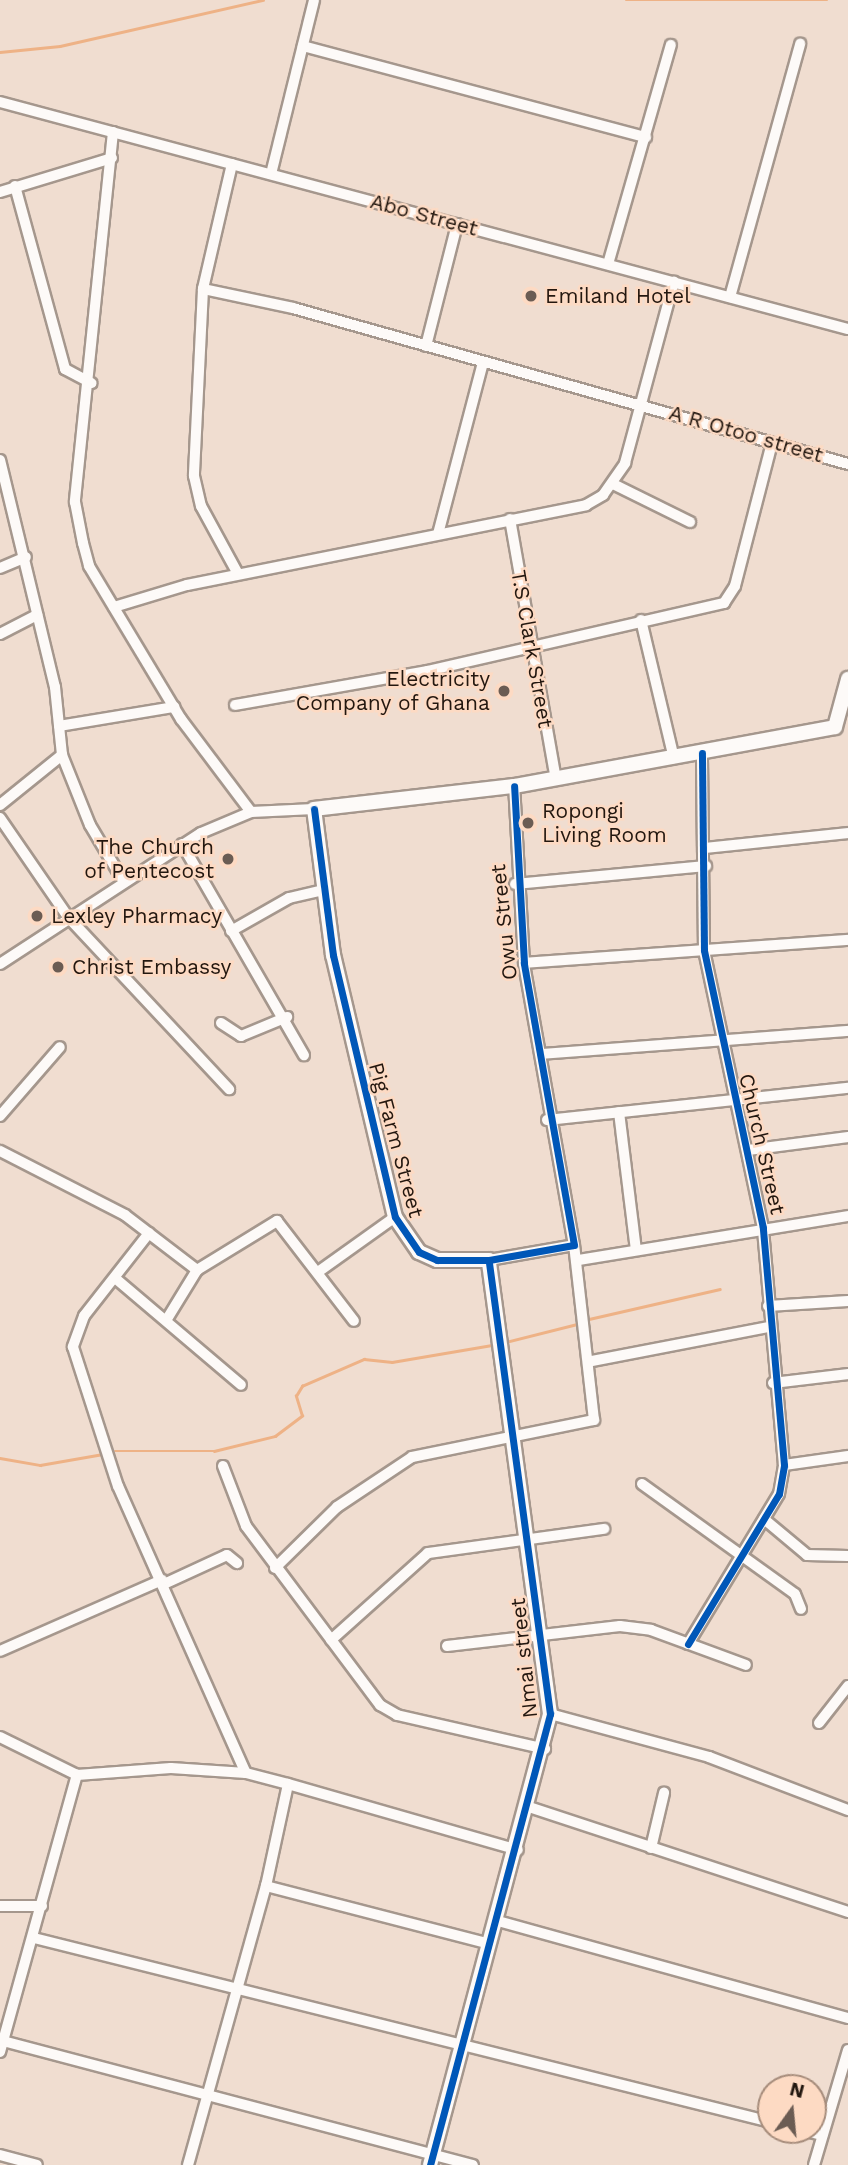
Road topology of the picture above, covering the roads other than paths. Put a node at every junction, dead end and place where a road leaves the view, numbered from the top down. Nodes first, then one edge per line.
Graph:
1 (314, 0) edge
2 (800, 44) dead end
3 (671, 45) dead end
4 (303, 46) junction
5 (0, 102) edge
6 (113, 132) junction
7 (646, 137) junction
8 (111, 158) junction
9 (232, 164) junction
10 (271, 174) junction
11 (15, 186) junction
12 (0, 192) edge
13 (457, 224) junction
14 (608, 264) junction
15 (674, 281) junction
16 (203, 289) junction
17 (730, 297) junction
18 (848, 328) edge
19 (426, 346) junction
20 (483, 363) junction
21 (91, 383) junction
22 (645, 405) junction
23 (772, 443) junction
24 (0, 460) edge
25 (848, 464) edge
26 (613, 484) junction
27 (13, 498) junction
28 (0, 502) edge
29 (510, 519) junction
30 (690, 522) dead end
31 (438, 534) junction
32 (26, 557) junction
33 (0, 568) edge
34 (237, 574) junction
35 (114, 607) junction
36 (37, 615) junction
37 (641, 620) junction
38 (0, 634) edge
39 (533, 643) junction
40 (848, 679) edge
41 (235, 705) dead end
42 (174, 707) junction
43 (59, 726) junction
44 (842, 726) edge
45 (702, 753) junction
46 (62, 755) junction
47 (674, 758) junction
48 (556, 779) junction
49 (514, 786) junction
50 (0, 805) edge
51 (314, 809) junction
52 (251, 812) junction
53 (0, 818) edge
54 (848, 833) edge
55 (182, 844) junction
56 (705, 848) junction
57 (706, 866) junction
58 (124, 882) junction
59 (515, 884) junction
60 (324, 890) junction
61 (68, 917) junction
62 (232, 931) junction
63 (848, 940) edge
64 (704, 950) junction
65 (524, 963) junction
66 (0, 964) edge
67 (287, 1017) junction
68 (221, 1023) dead end
69 (848, 1031) edge
70 (721, 1037) junction
71 (60, 1047) dead end
72 (541, 1054) junction
73 (304, 1055) dead end
74 (848, 1088) edge
75 (229, 1089) dead end
76 (733, 1101) junction
77 (620, 1112) junction
78 (0, 1116) edge
79 (547, 1119) junction
80 (848, 1137) edge
81 (748, 1150) junction
82 (0, 1151) edge
83 (848, 1216) edge
84 (395, 1217) junction
85 (764, 1228) junction
86 (149, 1233) junction
87 (574, 1245) junction
88 (636, 1250) junction
89 (489, 1260) junction
90 (579, 1260) junction
91 (197, 1270) junction
92 (318, 1272) junction
93 (115, 1278) junction
94 (848, 1301) edge
95 (768, 1306) junction
96 (167, 1319) junction
97 (354, 1321) dead end
98 (768, 1327) junction
99 (592, 1361) junction
100 (848, 1374) edge
101 (774, 1383) junction
102 (242, 1385) dead end
103 (516, 1440) junction
104 (848, 1456) edge
105 (784, 1465) junction
106 (223, 1466) dead end
107 (642, 1484) dead end
108 (764, 1519) junction
109 (604, 1529) dead end
110 (529, 1539) junction
111 (848, 1556) edge
112 (741, 1557) junction
113 (237, 1563) dead end
114 (275, 1568) junction
115 (163, 1582) junction
116 (801, 1609) dead end
117 (541, 1635) junction
118 (331, 1640) junction
119 (688, 1644) junction
120 (447, 1646) dead end
121 (0, 1651) edge
122 (746, 1665) dead end
123 (848, 1686) edge
124 (550, 1714) junction
125 (818, 1723) dead end
126 (0, 1737) edge
127 (545, 1749) junction
128 (246, 1773) junction
129 (76, 1775) junction
130 (288, 1784) junction
131 (664, 1793) dead end
132 (529, 1807) junction
133 (848, 1810) edge
134 (651, 1848) junction
135 (518, 1850) junction
136 (266, 1886) junction
137 (0, 1906) edge
138 (42, 1906) junction
139 (848, 1912) edge
140 (498, 1921) junction
141 (34, 1938) junction
142 (490, 1944) junction
143 (236, 1991) junction
144 (848, 2018) edge
145 (2, 2046) edge
146 (463, 2046) junction
147 (848, 2050) edge
148 (204, 2096) junction
149 (757, 2119) edge
150 (827, 2119) edge
151 (820, 2144) edge
152 (0, 2155) edge
153 (432, 2159) edge
154 (37, 2165) edge
155 (188, 2165) edge
156 (473, 2165) edge
157 (814, 2165) edge

1 - 4 street
2 - 17 street
3 - 7 street
4 - 7 street
4 - 10 street
5 - 6 street, Abo Street
6 - 8 street
6 - 9 street, Abo Street
7 - 14 street
8 - 11 street
8 - 21 street
9 - 10 street, Abo Street
9 - 16 street
10 - 13 street, Abo Street
11 - 12 street
11 - 21 street
13 - 14 street, Abo Street
13 - 19 street
14 - 15 street, Abo Street
15 - 17 street, Abo Street
15 - 22 street
16 - 19 street, A R Otoo street
16 - 34 street
17 - 18 street, Abo Street
19 - 20 street, A R Otoo street
20 - 22 street, A R Otoo street
20 - 31 street
21 - 35 street
22 - 23 street, A R Otoo street
22 - 26 street
23 - 25 street, A R Otoo street
23 - 37 street
24 - 27 street
26 - 29 street
26 - 30 street
27 - 28 street
27 - 32 street
29 - 31 street
29 - 39 street, T.S Clark Street
31 - 34 street
32 - 33 street
32 - 36 street
34 - 35 street
35 - 42 street
36 - 38 street
36 - 43 street
37 - 39 street
37 - 47 street
39 - 41 street
39 - 48 street, T.S Clark Street
40 - 44 street
42 - 43 street
42 - 52 street
43 - 46 street
44 - 45 street
45 - 47 street
45 - 56 street, Church Street
46 - 50 street
46 - 58 street
47 - 48 street
48 - 49 street
49 - 51 street
49 - 59 street, Owu Street
51 - 52 street
51 - 60 street, Pig Farm Street
52 - 55 street
53 - 61 street
54 - 56 street
55 - 58 street
55 - 62 street
56 - 57 street, Church Street
57 - 59 street
57 - 64 street, Church Street
58 - 61 street
59 - 65 street, Owu Street
60 - 62 street
60 - 84 street, Pig Farm Street
61 - 66 street
61 - 75 street
62 - 67 street
63 - 64 street
64 - 65 street
64 - 70 street, Church Street
65 - 72 street, Owu Street
67 - 68 street
67 - 73 street
69 - 70 street
70 - 72 street
70 - 76 street, Church Street
71 - 78 street
72 - 79 street
74 - 76 street
76 - 77 street
76 - 81 street, Church Street
77 - 79 street
77 - 88 street
79 - 87 street
80 - 81 street
81 - 85 street, Church Street
82 - 86 street
83 - 85 street
84 - 89 street, Pig Farm Street
84 - 92 street
85 - 88 street
85 - 95 street, Church Street
86 - 91 street
86 - 93 street
87 - 89 street, Pig Farm Street
87 - 90 street
88 - 90 street
89 - 103 street, Nmai street
90 - 99 street
91 - 92 street
91 - 96 street
92 - 97 street
93 - 96 street
93 - 115 street
94 - 95 street
95 - 98 street, Church Street
96 - 102 street
98 - 99 street
98 - 101 street, Church Street
99 - 103 street
100 - 101 street
101 - 105 street, Church Street
103 - 110 street, Nmai street
103 - 114 street
104 - 105 street
105 - 108 street, Church Street
106 - 114 street
107 - 112 street
108 - 111 street
108 - 112 street, Church Street
109 - 110 street
110 - 117 street, Nmai street
110 - 118 street
112 - 116 street
112 - 119 street, Church Street
113 - 115 street
114 - 118 street
115 - 121 street
115 - 128 street
117 - 119 street
117 - 120 street
117 - 124 street, Nmai street
118 - 127 street
119 - 122 street
123 - 125 street
124 - 127 street, Nmai street
124 - 133 street
126 - 129 street
127 - 132 street, Nmai street
128 - 129 street
128 - 130 street
129 - 138 street
130 - 135 street
130 - 136 street
131 - 134 street
132 - 134 street
132 - 135 street, Nmai street
134 - 139 street
135 - 140 street, Nmai street
136 - 142 street
136 - 143 street
137 - 138 street
138 - 141 street
140 - 142 street, Nmai street
140 - 144 street
141 - 143 street
141 - 145 street
142 - 146 street, Nmai street
143 - 146 street
143 - 148 street
145 - 148 street
146 - 149 street
146 - 153 street, Nmai street
147 - 150 street
148 - 153 street
148 - 155 street
151 - 157 street
152 - 154 street
153 - 156 street

